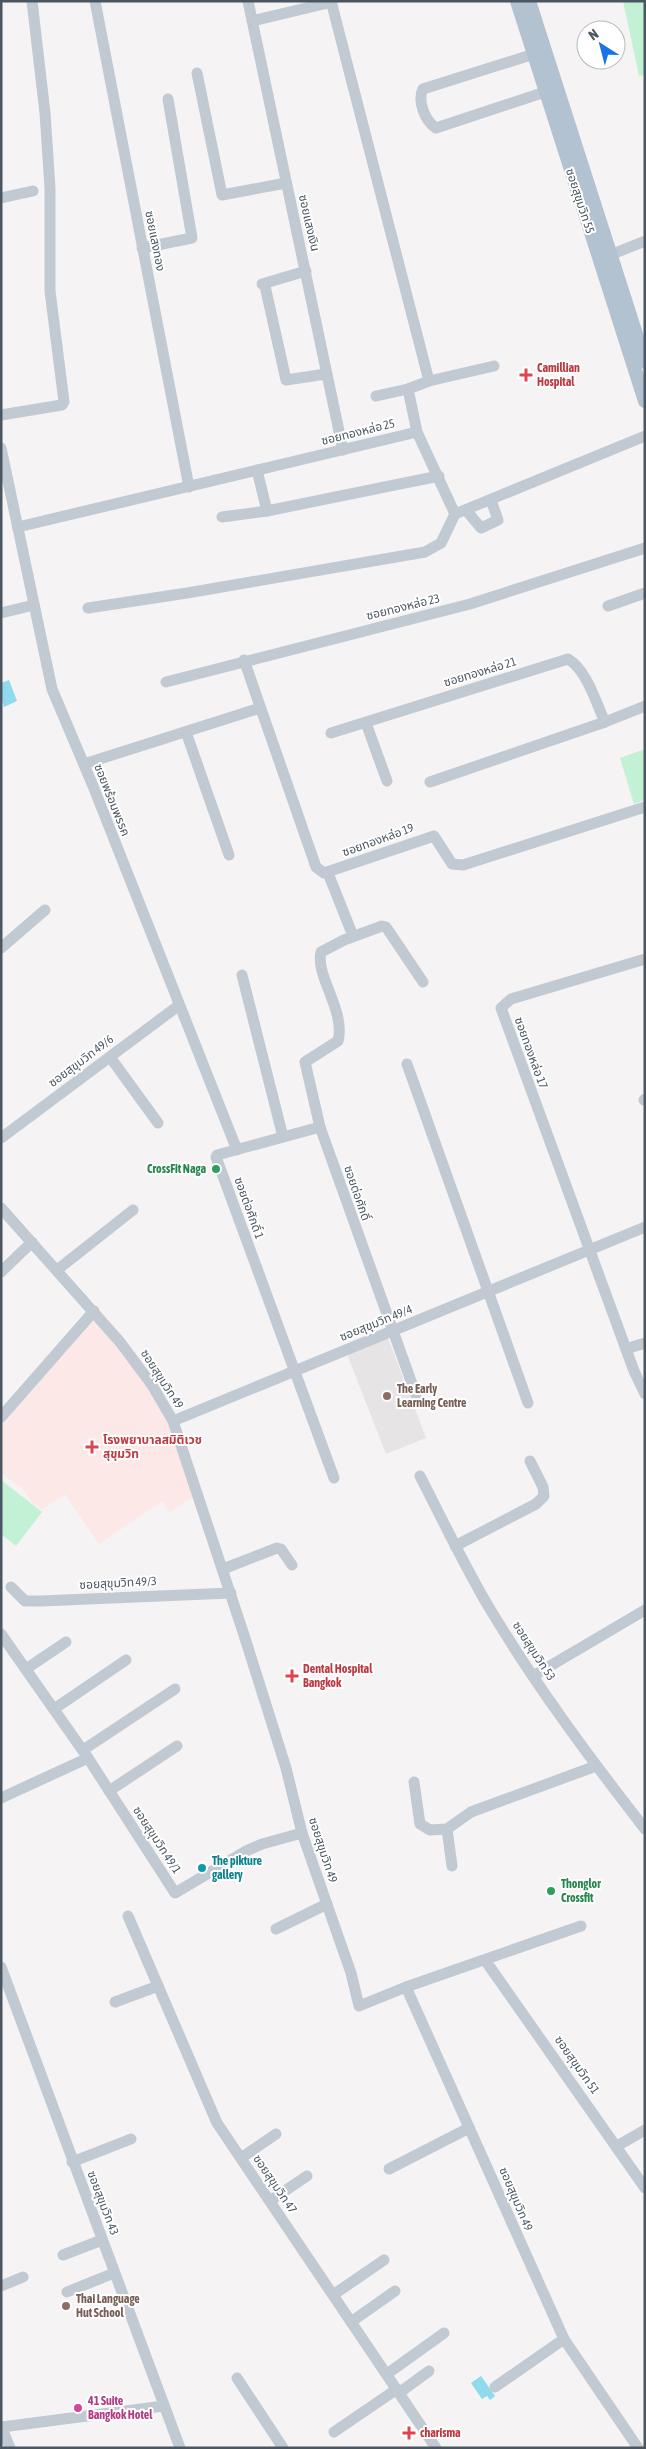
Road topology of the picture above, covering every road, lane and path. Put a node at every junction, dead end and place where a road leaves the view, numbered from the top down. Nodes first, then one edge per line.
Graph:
1 (32, 1) edge
2 (94, 1) edge
3 (248, 1) edge
4 (517, 1) edge
5 (529, 1) edge
6 (332, 2) edge
7 (252, 22) junction
8 (534, 54) junction
9 (197, 73) dead end
10 (545, 92) junction
11 (168, 99) dead end
12 (286, 183) junction
13 (33, 191) dead end
14 (1, 198) edge
15 (645, 241) edge
16 (142, 248) junction
17 (610, 255) junction
18 (306, 271) junction
19 (624, 319) junction
20 (645, 362) edge
21 (494, 366) dead end
22 (326, 374) junction
23 (429, 381) junction
24 (408, 389) junction
25 (376, 396) dead end
26 (645, 401) edge
27 (1, 415) edge
28 (417, 432) junction
29 (645, 436) edge
30 (1, 448) edge
31 (343, 450) junction
32 (257, 470) junction
33 (438, 476) junction
34 (189, 486) junction
35 (491, 500) junction
36 (267, 510) junction
37 (466, 510) junction
38 (455, 514) junction
39 (222, 517) dead end
40 (18, 527) junction
41 (645, 548) edge
42 (645, 593) edge
43 (34, 605) junction
44 (608, 606) dead end
45 (88, 608) dead end
46 (1, 612) edge
47 (244, 660) junction
48 (166, 682) dead end
49 (645, 706) edge
50 (260, 708) junction
51 (366, 722) junction
52 (605, 722) junction
53 (186, 732) junction
54 (331, 733) dead end
55 (84, 764) junction
56 (388, 781) dead end
57 (430, 782) dead end
58 (645, 807) edge
59 (229, 855) dead end
60 (328, 873) junction
61 (45, 910) dead end
62 (353, 936) junction
63 (1, 948) edge
64 (645, 959) edge
65 (242, 976) dead end
66 (423, 982) dead end
67 (178, 1006) junction
68 (110, 1057) junction
69 (406, 1064) dead end
70 (158, 1123) dead end
71 (320, 1127) junction
72 (283, 1137) junction
73 (1, 1138) edge
74 (237, 1150) junction
75 (1, 1208) edge
76 (134, 1210) dead end
77 (645, 1227) edge
78 (32, 1242) junction
79 (589, 1250) junction
80 (58, 1270) junction
81 (1, 1272) edge
82 (489, 1291) junction
83 (94, 1311) junction
84 (392, 1331) junction
85 (645, 1343) edge
86 (626, 1348) junction
87 (294, 1371) junction
88 (645, 1394) edge
89 (416, 1395) dead end
90 (528, 1402) dead end
91 (1, 1417) edge
92 (173, 1421) junction
93 (530, 1461) dead end
94 (420, 1476) dead end
95 (334, 1478) dead end
96 (455, 1546) junction
97 (292, 1565) dead end
98 (223, 1569) junction
99 (11, 1588) dead end
100 (230, 1593) junction
101 (645, 1610) edge
102 (1, 1634) edge
103 (66, 1642) dead end
104 (126, 1660) dead end
105 (26, 1669) junction
106 (532, 1676) junction
107 (174, 1689) dead end
108 (54, 1709) junction
109 (177, 1746) dead end
110 (85, 1754) junction
111 (596, 1766) junction
112 (414, 1782) dead end
113 (109, 1791) junction
114 (2, 1795) edge
115 (446, 1829) junction
116 (645, 1829) edge
117 (302, 1833) junction
118 (452, 1866) dead end
119 (327, 1904) junction
120 (128, 1916) dead end
121 (581, 1926) dead end
122 (276, 1929) dead end
123 (486, 1960) junction
124 (1, 1967) edge
125 (158, 1986) junction
126 (406, 1987) junction
127 (114, 2002) dead end
128 (469, 2128) junction
129 (645, 2130) edge
130 (276, 2134) dead end
131 (131, 2139) dead end
132 (617, 2146) junction
133 (241, 2158) junction
134 (72, 2162) junction
135 (388, 2169) dead end
136 (306, 2176) dead end
137 (645, 2188) edge
138 (270, 2201) junction
139 (102, 2240) junction
140 (63, 2256) dead end
141 (384, 2260) dead end
142 (114, 2273) junction
143 (23, 2277) dead end
144 (1, 2286) edge
145 (395, 2291) dead end
146 (67, 2292) dead end
147 (333, 2295) junction
148 (351, 2322) junction
149 (444, 2333) dead end
150 (564, 2339) junction
151 (429, 2371) dead end
152 (387, 2374) junction
153 (237, 2378) dead end
154 (496, 2386) dead end
155 (398, 2391) junction
156 (164, 2406) junction
157 (1, 2426) edge
158 (334, 2432) dead end
159 (10, 2448) edge
160 (180, 2448) edge
161 (283, 2448) edge
162 (436, 2448) edge
163 (638, 2448) edge

1 - 27 street
2 - 16 street, ซอยแสงทอง
3 - 7 street, ซอยแสงเงิน
4 - 8 main road, ซอยสุขุมวิท 55
5 - 17 main road, ซอยสุขุมวิท 55
6 - 7 street
6 - 23 street
7 - 12 street, ซอยแสงเงิน
8 - 10 main road, ซอยสุขุมวิท 55
8 - 10 street
9 - 12 street
10 - 19 main road, ซอยสุขุมวิท 55
11 - 16 street
12 - 18 street, ซอยแสงเงิน
13 - 14 street
15 - 17 street
16 - 34 street, ซอยแสงทอง
17 - 19 main road, ซอยสุขุมวิท 55
18 - 22 street, ซอยแสงเงิน
18 - 22 street
19 - 20 main road, ซอยสุขุมวิท 55
19 - 26 main road, ซอยสุขุมวิท 55
21 - 23 street
22 - 31 street, ซอยแสงเงิน
23 - 24 street
24 - 25 street
24 - 28 street
28 - 31 street, ซอยทองหล่อ 25
28 - 33 street
29 - 35 street
30 - 40 street, ซอยพร้อมพรรค
31 - 32 street, ซอยทองหล่อ 25
32 - 34 street, ซอยทองหล่อ 25
32 - 36 street
33 - 36 street
33 - 38 street
34 - 40 street, ซอยทองหล่อ 25
35 - 37 street
35 - 37 street
36 - 39 street
37 - 38 street
38 - 45 street
40 - 43 street, ซอยพร้อมพรรค
41 - 47 street, ซอยทองหล่อ 23
42 - 44 street
43 - 46 street
43 - 55 street, ซอยพร้อมพรรค
47 - 48 street, ซอยทองหล่อ 23
47 - 50 street
49 - 52 street
50 - 53 street
50 - 60 street
51 - 52 street, ซอยทองหล่อ 21
51 - 54 street, ซอยทองหล่อ 21
51 - 56 street
52 - 57 street
53 - 55 street
53 - 59 street
55 - 67 street, ซอยพร้อมพรรค
58 - 60 street, ซอยทองหล่อ 19
60 - 62 street
61 - 63 street
62 - 66 street
62 - 71 street, ซอยต่อศักดิ์
64 - 79 street, ซอยทองหล่อ 17
65 - 72 street
67 - 68 street, ซอยสุขุมวิท 49/6
67 - 74 street, ซอยพร้อมพรรค
68 - 70 street
68 - 73 street, ซอยสุขุมวิท 49/6
69 - 82 street
71 - 72 street, ซอยต่อศักดิ์ 1
71 - 84 street, ซอยต่อศักดิ์
72 - 74 street, ซอยต่อศักดิ์ 1
74 - 87 street, ซอยต่อศักดิ์ 1
75 - 78 street, ซอยสุขุมวิท 49
76 - 80 street
77 - 79 street, ซอยสุขุมวิท 49/4
78 - 80 street, ซอยสุขุมวิท 49
78 - 81 street
79 - 82 street, ซอยสุขุมวิท 49/4
79 - 86 street
80 - 83 street, ซอยสุขุมวิท 49
82 - 84 street, ซอยสุขุมวิท 49/4
82 - 90 street
83 - 91 street
83 - 92 street, ซอยสุขุมวิท 49
84 - 87 street, ซอยสุขุมวิท 49/4
84 - 89 street, ซอยต่อศักดิ์
85 - 86 street
86 - 88 street
87 - 92 street, ซอยสุขุมวิท 49/4
87 - 95 street
92 - 98 street, ซอยสุขุมวิท 49
93 - 96 street
94 - 96 street, ซอยสุขุมวิท 53
96 - 106 street, ซอยสุขุมวิท 53
97 - 98 street
98 - 100 street, ซอยสุขุมวิท 49
99 - 100 street, ซอยสุขุมวิท 49/3
100 - 117 street, ซอยสุขุมวิท 49
101 - 106 street
102 - 105 street, ซอยสุขุมวิท 49/1
103 - 105 street
104 - 108 street
105 - 108 street, ซอยสุขุมวิท 49/1
106 - 111 street, ซอยสุขุมวิท 53
107 - 110 street
108 - 110 street, ซอยสุขุมวิท 49/1
109 - 113 street
110 - 113 street, ซอยสุขุมวิท 49/1
110 - 114 street
111 - 115 street
111 - 116 street, ซอยสุขุมวิท 53
112 - 115 street
113 - 117 street, ซอยสุขุมวิท 49/1
115 - 118 street
117 - 119 street, ซอยสุขุมวิท 49
119 - 122 street
119 - 126 street, ซอยสุขุมวิท 49
120 - 125 street, ซอยสุขุมวิท 47
121 - 123 street
123 - 126 street
123 - 132 street, ซอยสุขุมวิท 51
124 - 134 street, ซอยสุขุมวิท 43
125 - 127 street
125 - 133 street, ซอยสุขุมวิท 47
126 - 128 street, ซอยสุขุมวิท 49
128 - 135 street
128 - 150 street, ซอยสุขุมวิท 49
129 - 132 street
130 - 133 street
131 - 134 street
132 - 137 street, ซอยสุขุมวิท 51
133 - 138 street, ซอยสุขุมวิท 47
134 - 139 street, ซอยสุขุมวิท 43
136 - 138 street
138 - 147 street, ซอยสุขุมวิท 47
139 - 140 street
139 - 142 street, ซอยสุขุมวิท 43
141 - 147 street
142 - 146 street
142 - 156 street, ซอยสุขุมวิท 43
143 - 144 street
145 - 148 street
147 - 148 street, ซอยสุขุมวิท 47
148 - 152 street, ซอยสุขุมวิท 47
149 - 152 street
150 - 154 street
150 - 163 street, ซอยสุขุมวิท 49
151 - 155 street
152 - 155 street, ซอยสุขุมวิท 47
153 - 161 street
155 - 158 street
155 - 162 street, ซอยสุขุมวิท 47
156 - 157 street
156 - 160 street, ซอยสุขุมวิท 43
157 - 159 street

